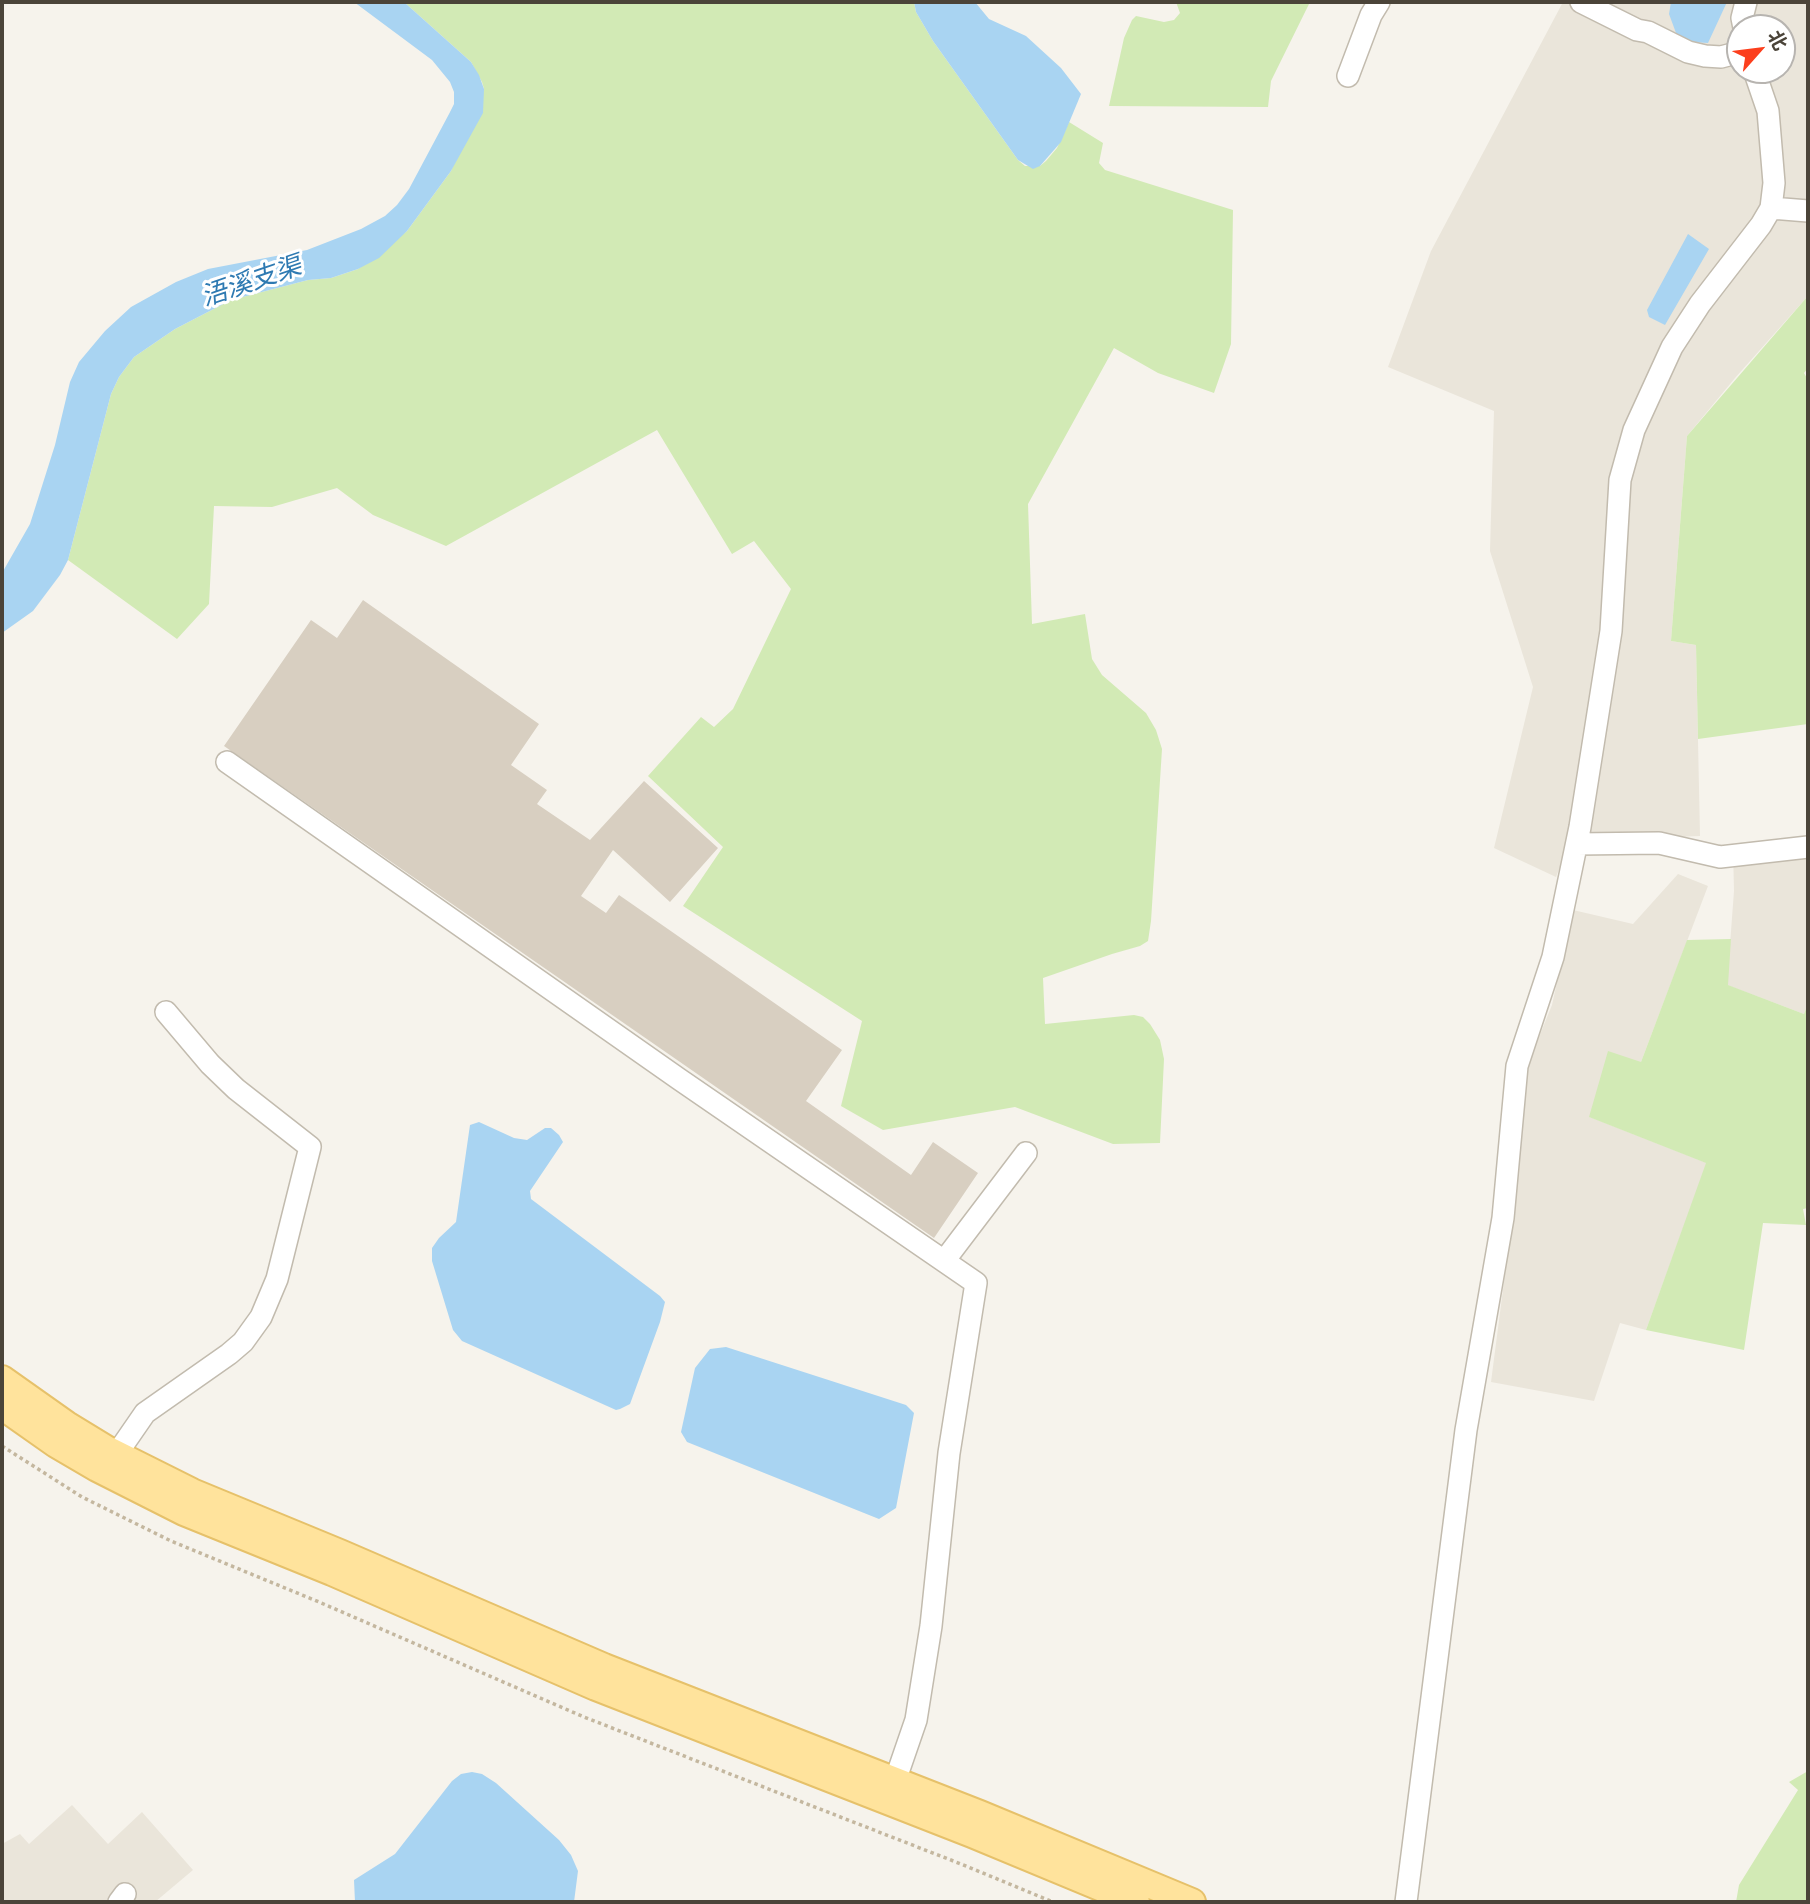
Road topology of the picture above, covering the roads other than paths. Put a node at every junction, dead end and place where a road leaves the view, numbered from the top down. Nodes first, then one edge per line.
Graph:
1 (1379, 2) edge
2 (1581, 2) edge
3 (1726, 56) edge
4 (1348, 76) dead end
5 (1759, 84) edge
6 (1771, 208) junction
7 (1808, 211) edge
8 (227, 762) dead end
9 (1577, 844) junction
10 (1808, 847) edge
11 (166, 1012) dead end
12 (1026, 1153) dead end
13 (944, 1261) junction
14 (2, 1379) edge
15 (2, 1406) edge
16 (116, 1454) junction
17 (895, 1781) junction
18 (1136, 1902) edge
19 (1192, 1902) edge
20 (1406, 1902) edge

1 - 4 street
2 - 3 street
5 - 6 street
6 - 7 street
6 - 9 street
8 - 13 street
9 - 10 street
9 - 20 street
11 - 16 street
12 - 13 street
13 - 17 street
14 - 16 main road
15 - 18 main road
16 - 17 main road
17 - 19 main road

